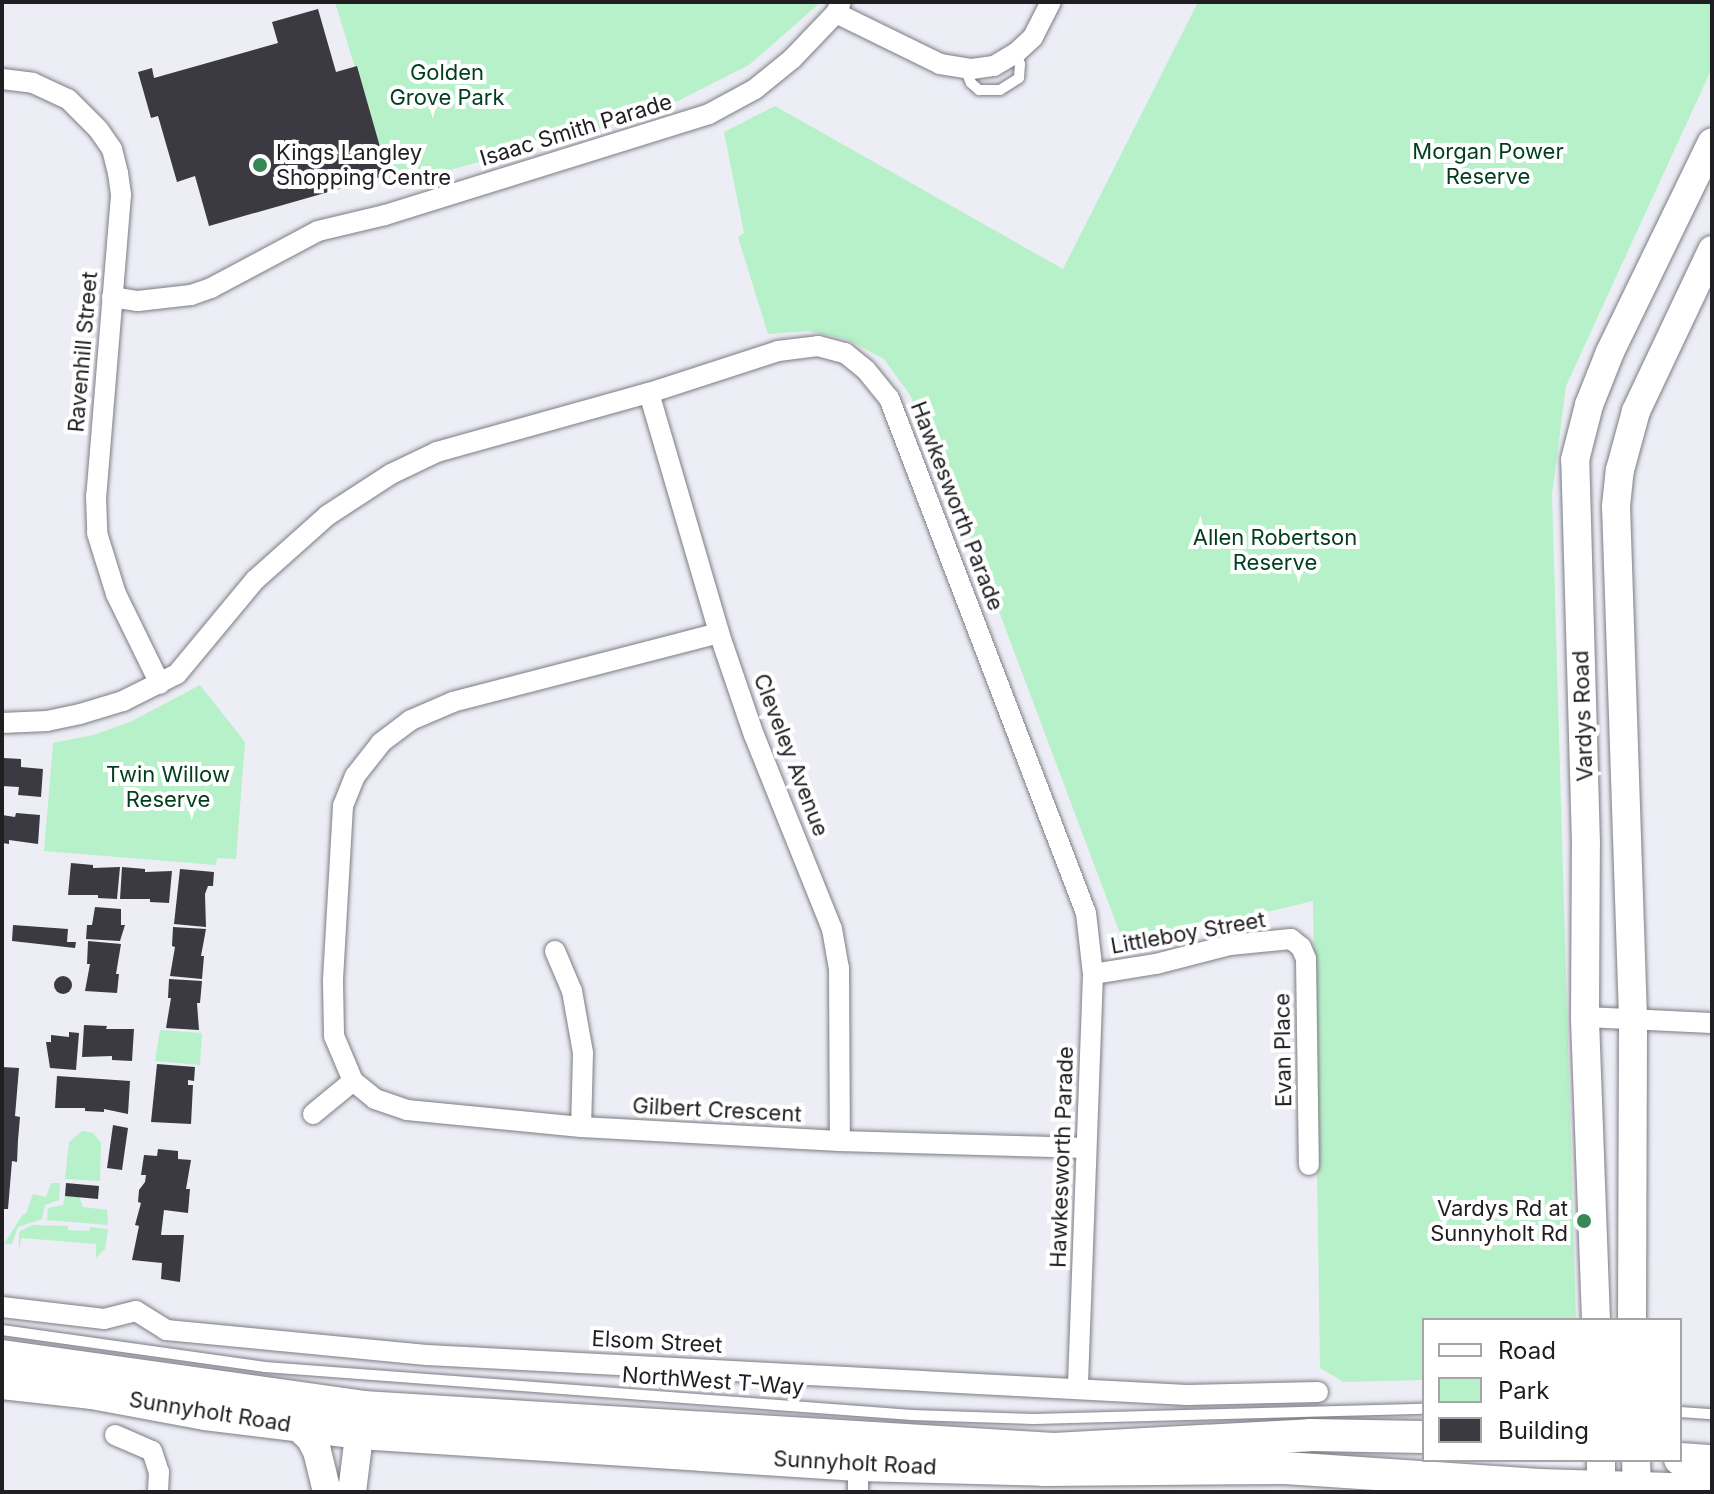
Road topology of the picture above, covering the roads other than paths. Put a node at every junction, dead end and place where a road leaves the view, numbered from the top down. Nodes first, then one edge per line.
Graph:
1 (1051, 2) edge
2 (839, 7) edge
3 (2, 79) edge
4 (1712, 142) edge
5 (1712, 250) edge
6 (112, 297) junction
7 (649, 393) junction
8 (719, 633) junction
9 (160, 684) junction
10 (2, 723) edge
11 (1291, 939) joint
12 (555, 951) dead end
13 (1093, 974) junction
14 (1585, 1017) junction
15 (1633, 1018) junction
16 (1712, 1023) edge
17 (353, 1081) junction
18 (313, 1114) dead end
19 (581, 1127) junction
20 (840, 1141) junction
21 (1086, 1148) junction
22 (1309, 1165) dead end
23 (2, 1307) edge
24 (1596, 1318) edge
25 (1632, 1318) edge
26 (2, 1330) edge
27 (2, 1356) edge
28 (2, 1383) edge
29 (1078, 1388) junction
30 (1318, 1392) dead end
31 (1422, 1409) edge
32 (1682, 1412) edge
33 (1712, 1414) edge
34 (361, 1420) junction
35 (296, 1425) junction
36 (115, 1435) dead end
37 (1422, 1437) edge
38 (1682, 1459) edge
39 (1712, 1461) edge
40 (858, 1465) edge
41 (1601, 1479) edge
42 (1636, 1480) edge
43 (1712, 1490) edge
44 (158, 1492) edge
45 (327, 1492) edge
46 (352, 1492) edge

1 - 2 street
2 - 6 street, Isaac Smith Parade
3 - 6 street, Ravenhill Street
4 - 14 main road, Vardys Road
5 - 15 main road, Vardys Road
6 - 9 street, Ravenhill Street
7 - 8 street, Cleveley Avenue
7 - 9 street, Hawkesworth Parade
7 - 13 street, Hawkesworth Parade
8 - 17 street
8 - 20 street, Cleveley Avenue
9 - 10 street, Hawkesworth Parade
11 - 13 street, Littleboy Street
11 - 22 street, Evan Place
12 - 19 street
13 - 21 street, Hawkesworth Parade
14 - 15 street
14 - 24 main road, Vardys Road
15 - 16 street
15 - 25 main road, Vardys Road
17 - 18 street
17 - 19 street, Gilbert Crescent
19 - 20 street, Gilbert Crescent
20 - 21 street, Gilbert Crescent
21 - 29 street, Hawkesworth Parade
23 - 29 street, Elsom Street
26 - 31 lane, NorthWest T-Way
27 - 34 main road, Sunnyholt Road
28 - 35 main road, Sunnyholt Road
29 - 30 street, Elsom Street
32 - 33 lane
34 - 35 main road, Sunnyholt Road
34 - 40 main road, Sunnyholt Road
34 - 46 main road
35 - 45 main road
36 - 44 street
37 - 40 main road, Sunnyholt Road
38 - 39 main road
40 - 41 main road, Sunnyholt Road
41 - 42 main road, Sunnyholt Road
42 - 43 main road, Sunnyholt Road

